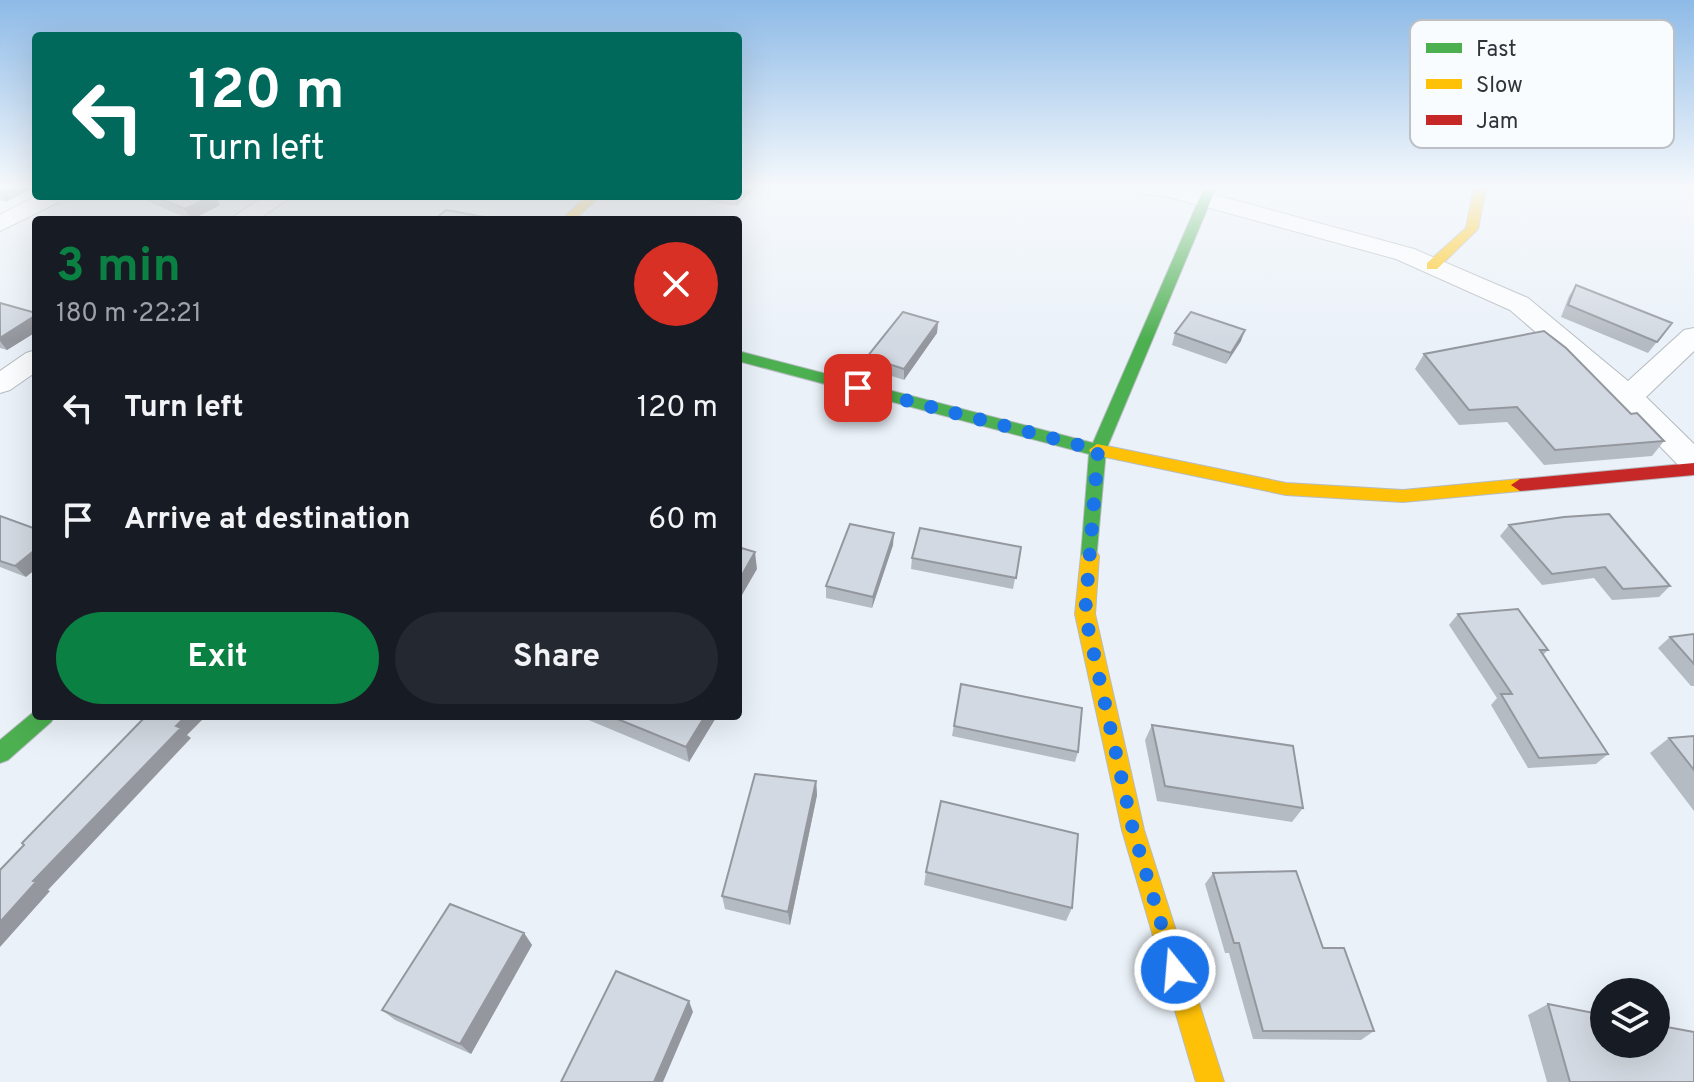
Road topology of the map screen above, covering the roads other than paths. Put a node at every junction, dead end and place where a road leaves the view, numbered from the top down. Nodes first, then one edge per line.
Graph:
1 (1189, 238) edge
2 (1354, 238) edge
3 (1462, 238) edge
4 (1432, 266) junction
5 (1688, 350) edge
6 (742, 357) edge
7 (32, 362) edge
8 (0, 384) edge
9 (1629, 397) junction
10 (1098, 450) junction
11 (1694, 462) edge
12 (1694, 469) edge
13 (39, 720) edge
14 (0, 753) edge
15 (1210, 1082) edge

1 - 10 street
2 - 4 street
3 - 4 street
4 - 9 street
5 - 9 street
6 - 10 street
7 - 8 street
9 - 11 street
10 - 12 street
10 - 15 street
13 - 14 street

